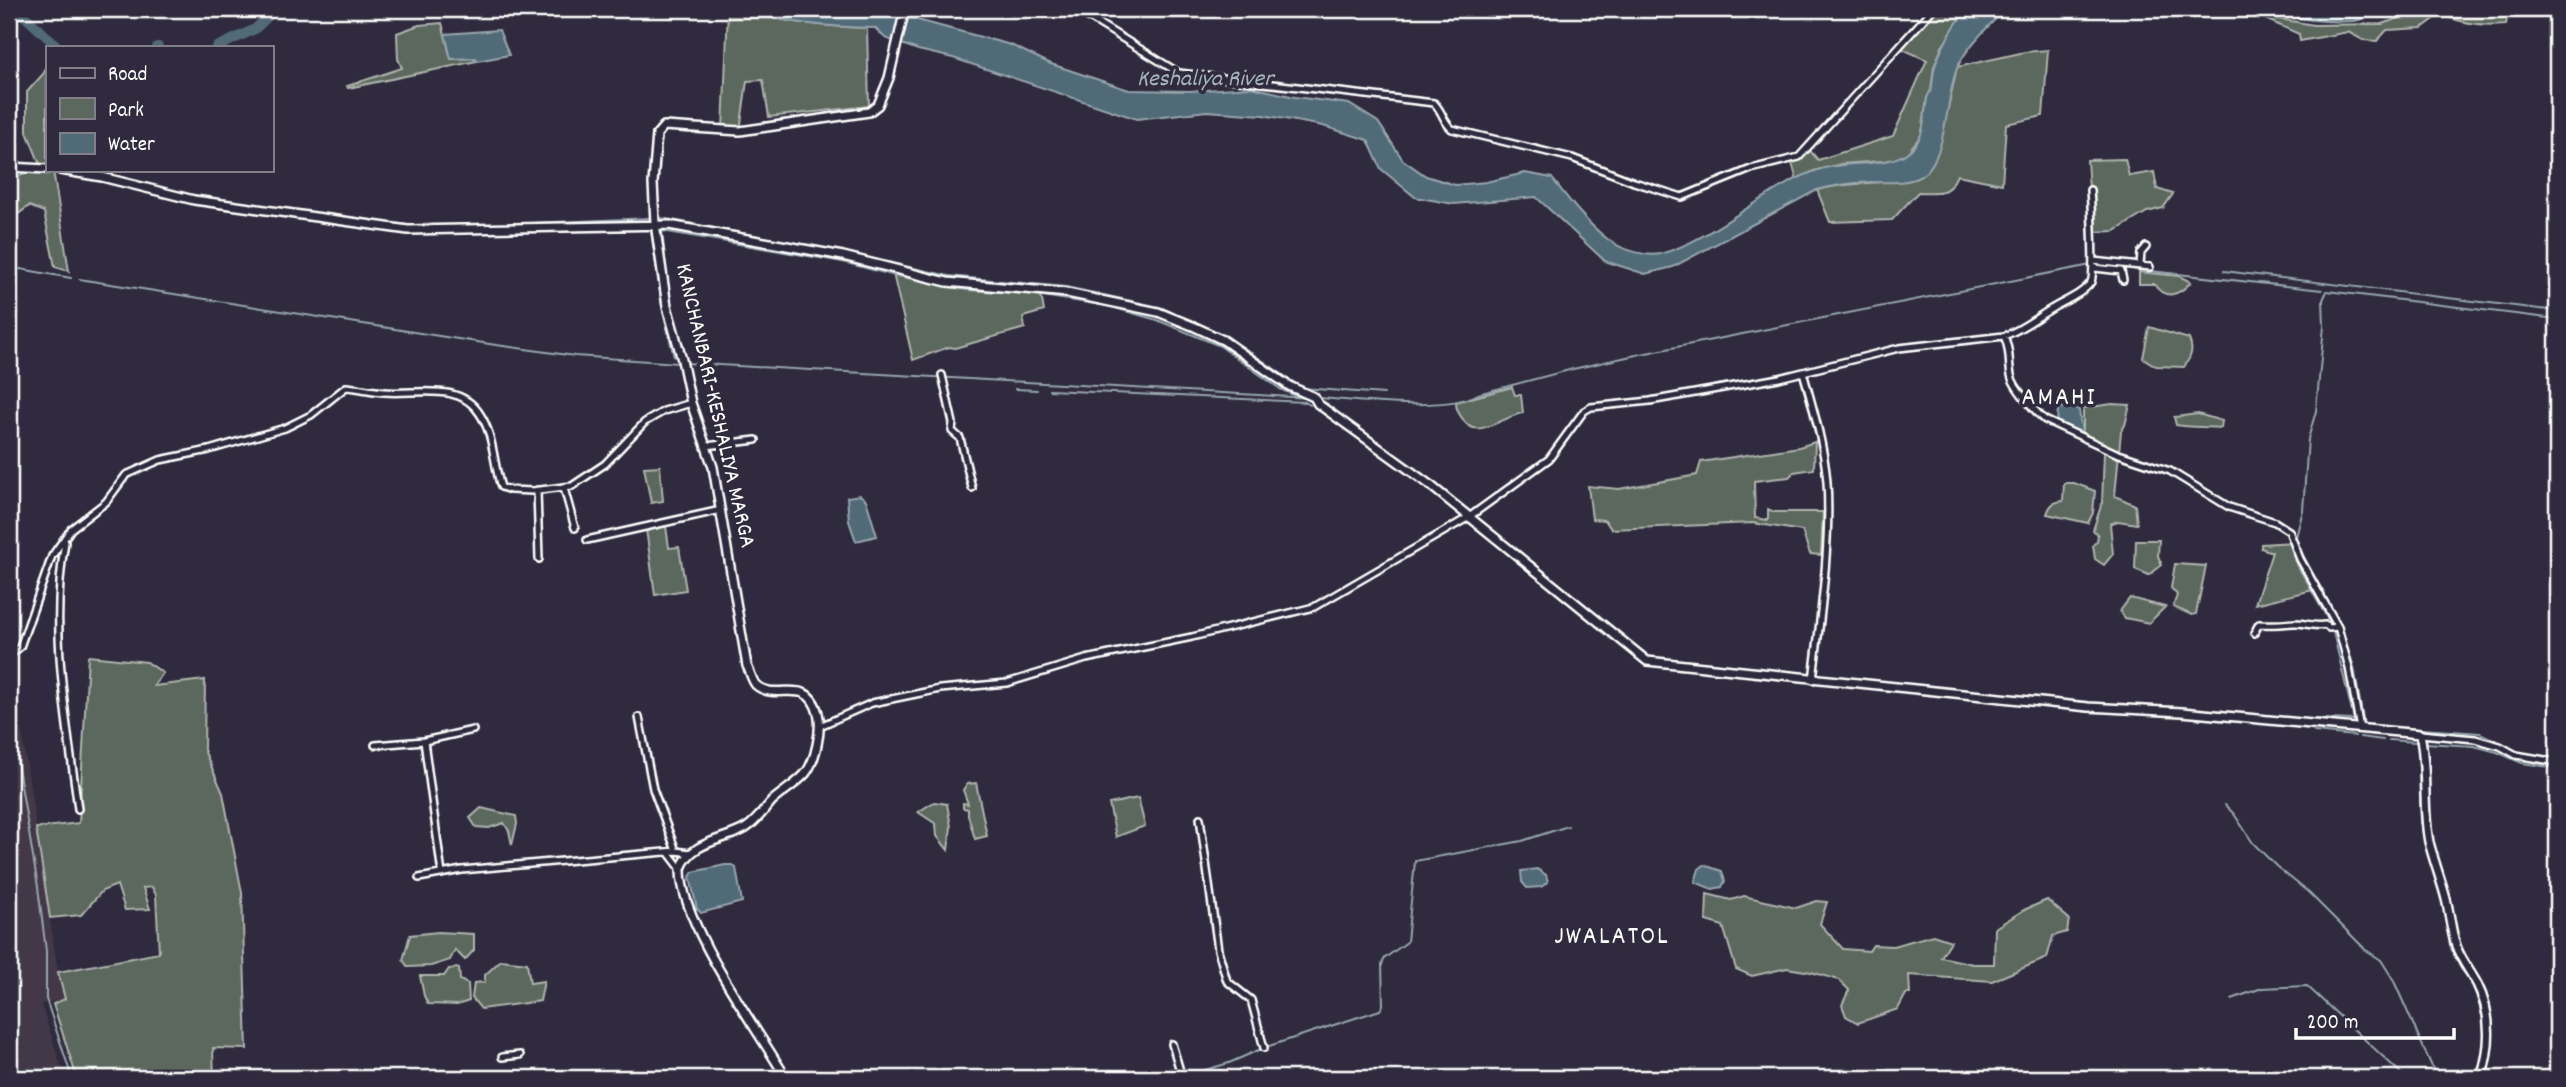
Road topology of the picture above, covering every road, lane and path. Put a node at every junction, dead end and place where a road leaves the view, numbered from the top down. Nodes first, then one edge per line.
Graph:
1 (905, 9) edge
2 (1074, 9) edge
3 (1933, 9) edge
4 (9, 167) edge
5 (46, 169) edge
6 (72, 172) edge
7 (2090, 190) dead end
8 (655, 223) junction
9 (2146, 247) dead end
10 (2093, 261) junction
11 (2140, 265) junction
12 (2150, 267) dead end
13 (2095, 268) junction
14 (2123, 280) dead end
15 (2004, 335) junction
16 (1803, 372) junction
17 (942, 375) dead end
18 (691, 403) junction
19 (756, 440) dead end
20 (706, 446) junction
21 (564, 488) junction
22 (972, 488) dead end
23 (537, 490) junction
24 (721, 510) junction
25 (1469, 517) junction
26 (575, 528) dead end
27 (65, 539) junction
28 (587, 540) dead end
29 (539, 559) dead end
30 (2338, 627) junction
31 (2254, 634) dead end
32 (9, 656) edge
33 (1813, 680) junction
34 (639, 717) dead end
35 (820, 726) junction
36 (2360, 729) junction
37 (473, 730) dead end
38 (2420, 734) junction
39 (424, 741) junction
40 (374, 745) dead end
41 (2557, 762) edge
42 (78, 809) dead end
43 (1200, 818) dead end
44 (676, 851) junction
45 (668, 852) junction
46 (690, 853) junction
47 (681, 869) junction
48 (442, 874) junction
49 (419, 878) dead end
50 (1171, 1044) dead end
51 (1264, 1048) dead end
52 (520, 1055) dead end
53 (502, 1058) dead end
54 (786, 1078) edge
55 (1152, 1078) edge
56 (2481, 1078) edge

1 - 8 street, KANCHANBARI-KESHALIYA MARGA
2 - 3 street
4 - 5 street
6 - 8 street
7 - 10 street
8 - 18 street, KANCHANBARI-KESHALIYA MARGA
8 - 25 street
9 - 11 street
10 - 11 street
10 - 13 street
11 - 12 street
13 - 14 street
13 - 15 street
15 - 16 street
15 - 30 street
16 - 25 street
16 - 33 street
17 - 22 street
18 - 20 street, KANCHANBARI-KESHALIYA MARGA
18 - 21 street
19 - 20 street
20 - 24 street, KANCHANBARI-KESHALIYA MARGA
21 - 23 street
21 - 26 street
23 - 27 street
23 - 29 street
24 - 28 street
24 - 35 street, KANCHANBARI-KESHALIYA MARGA
25 - 33 street
25 - 35 street
27 - 32 street
27 - 42 street
30 - 31 street
30 - 36 street
33 - 36 street
34 - 44 street
35 - 46 street
36 - 38 street
37 - 39 street
38 - 41 street
38 - 56 street
39 - 40 street
39 - 48 street
43 - 51 street
44 - 45 street
44 - 46 street
45 - 47 street
45 - 48 street
46 - 47 street
47 - 54 street
48 - 49 street
50 - 55 street
52 - 53 street

